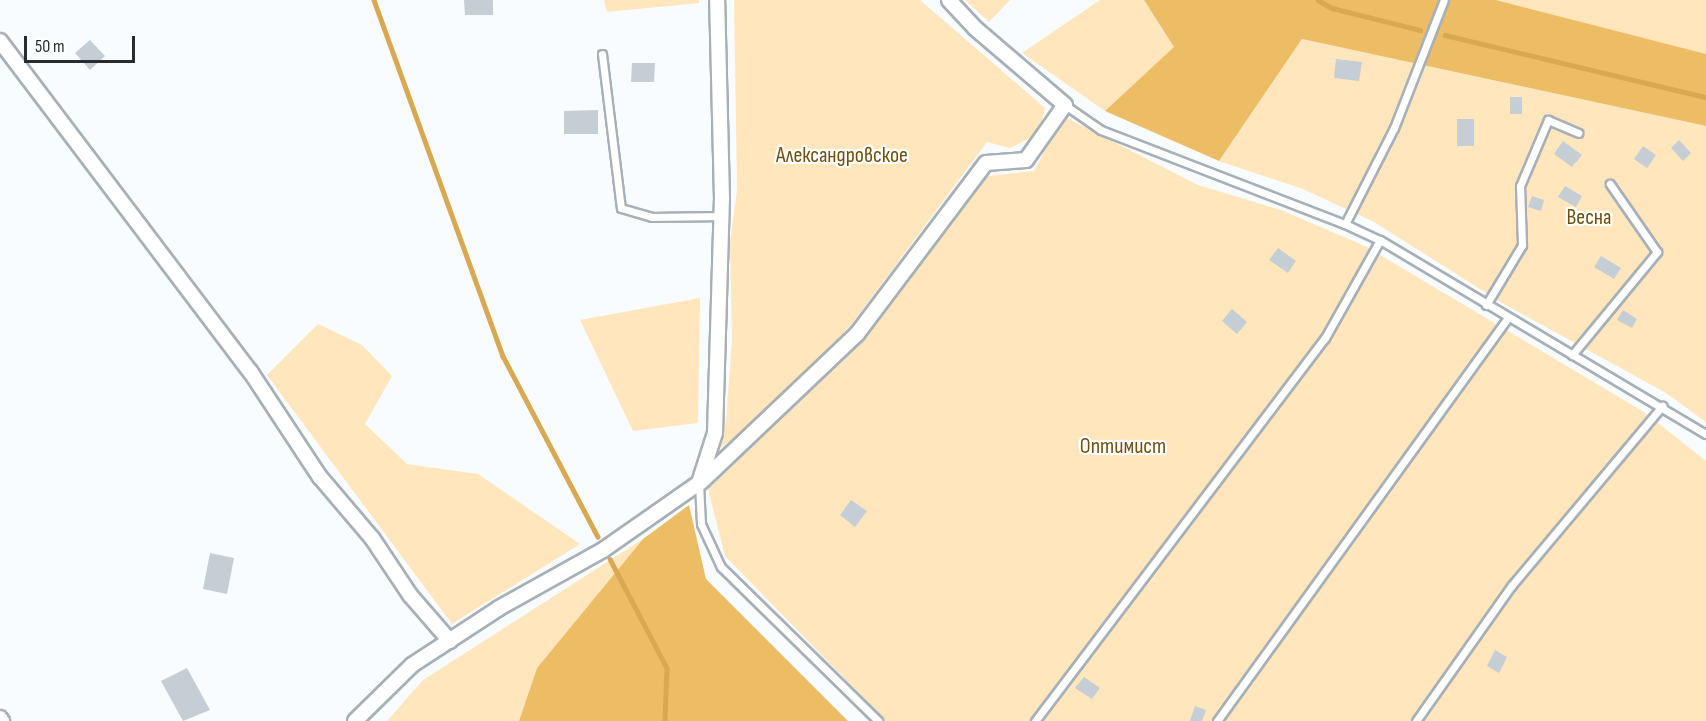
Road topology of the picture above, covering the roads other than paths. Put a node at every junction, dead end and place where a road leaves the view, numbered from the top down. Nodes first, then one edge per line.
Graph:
1 (717, 0) edge
2 (949, 0) edge
3 (1444, 0) edge
4 (0, 41) edge
5 (602, 54) dead end
6 (1065, 105) junction
7 (1578, 133) dead end
8 (1610, 183) dead end
9 (721, 216) junction
10 (1345, 224) junction
11 (1380, 240) junction
12 (1486, 305) junction
13 (1508, 318) junction
14 (1572, 355) junction
15 (1662, 406) junction
16 (1706, 434) edge
17 (699, 483) junction
18 (450, 640) junction
19 (355, 721) edge
20 (878, 721) edge
21 (1035, 721) edge
22 (1217, 721) edge
23 (1416, 721) edge

1 - 9 street
2 - 6 street
3 - 10 lane
4 - 18 street
5 - 9 lane
6 - 10 lane
6 - 17 street
7 - 12 lane
8 - 14 lane
9 - 17 street
10 - 11 lane
11 - 12 lane
11 - 21 lane
12 - 13 lane
13 - 14 lane
13 - 22 lane
14 - 15 lane
15 - 16 lane
15 - 23 lane
17 - 18 street
17 - 20 lane
18 - 19 street

